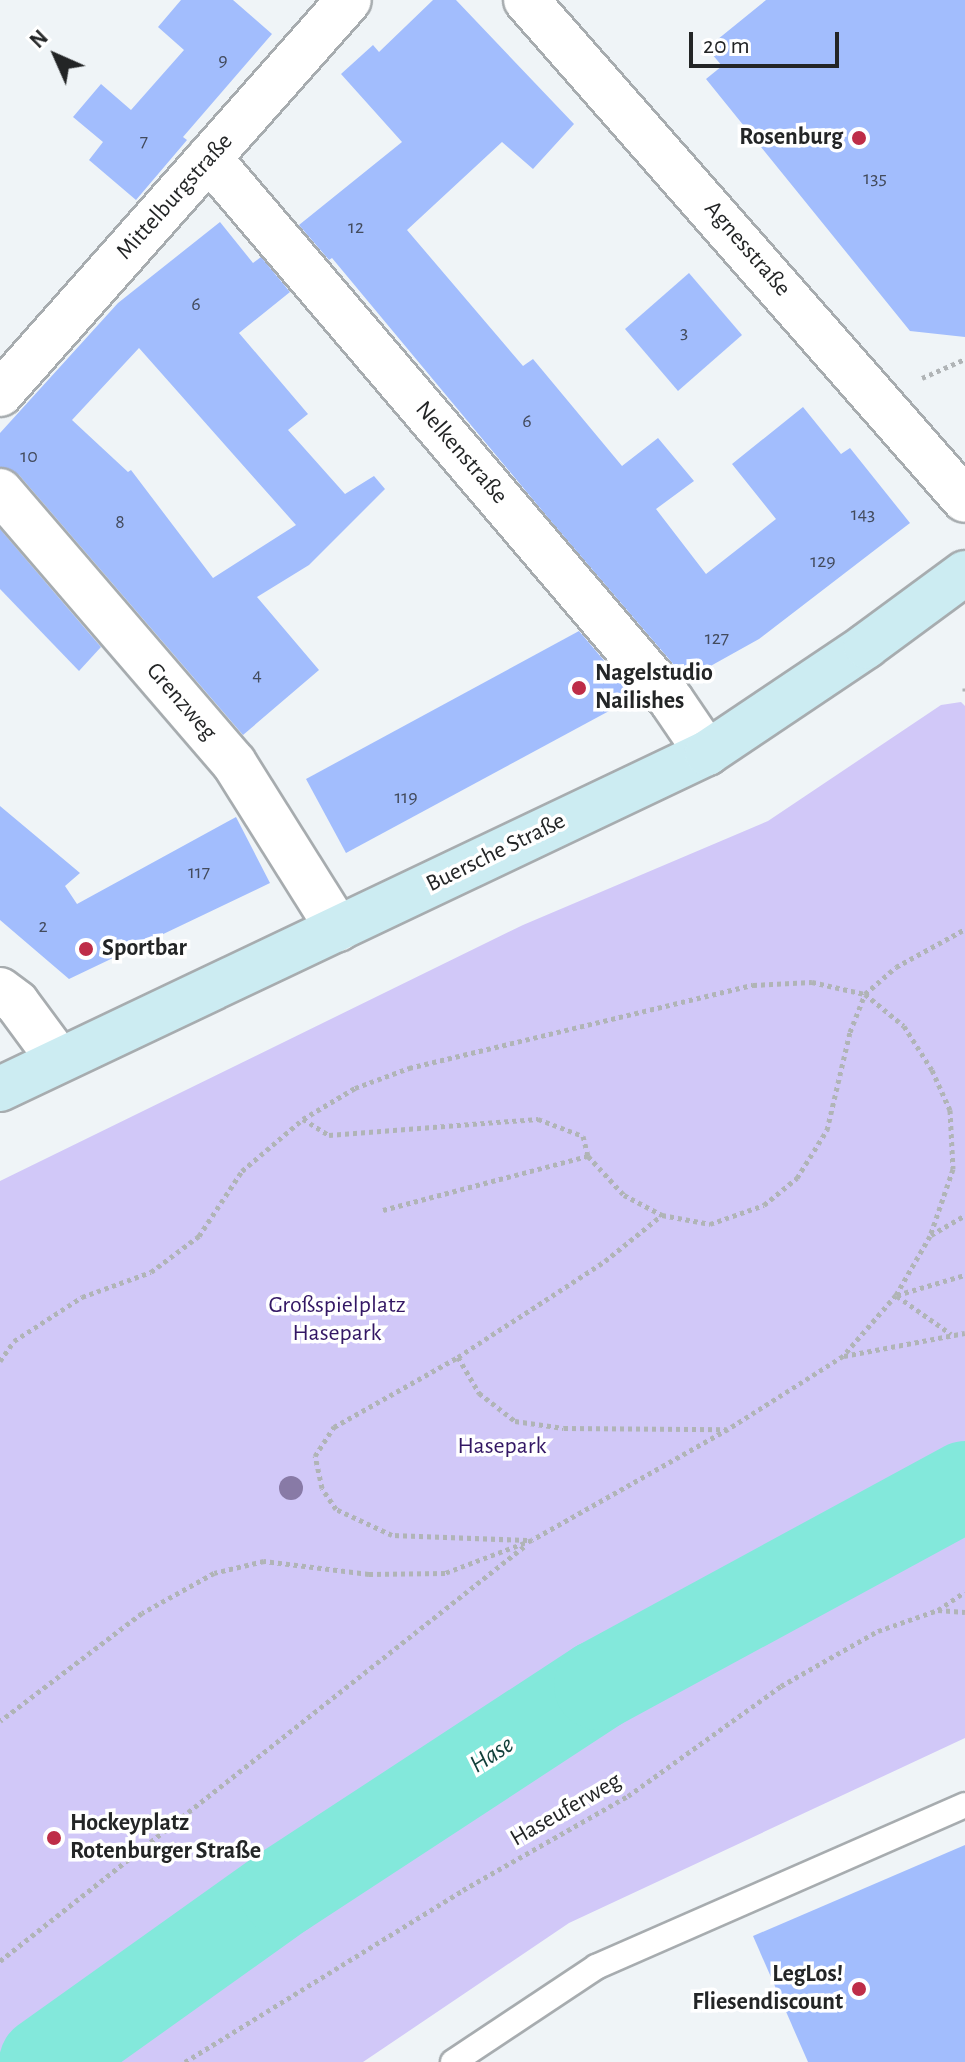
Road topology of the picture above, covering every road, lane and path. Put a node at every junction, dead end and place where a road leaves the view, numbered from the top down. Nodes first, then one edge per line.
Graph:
1 (349, 0) edge
2 (526, 0) edge
3 (209, 158) junction
4 (965, 359) edge
5 (922, 378) dead end
6 (0, 394) edge
7 (0, 491) edge
8 (965, 500) edge
9 (965, 573) edge
10 (707, 753) junction
11 (338, 929) junction
12 (965, 929) edge
13 (0, 990) edge
14 (865, 994) junction
15 (59, 1060) junction
16 (0, 1089) edge
17 (303, 1119) junction
18 (588, 1156) junction
19 (383, 1210) dead end
20 (662, 1215) junction
21 (965, 1215) edge
22 (930, 1236) junction
23 (965, 1275) edge
24 (896, 1295) junction
25 (965, 1333) edge
26 (951, 1335) junction
27 (843, 1356) junction
28 (458, 1357) junction
29 (0, 1361) edge
30 (728, 1429) junction
31 (532, 1540) junction
32 (965, 1592) edge
33 (938, 1610) junction
34 (965, 1612) edge
35 (0, 1721) edge
36 (965, 1805) edge
37 (0, 1961) edge
38 (185, 2062) edge
39 (453, 2062) edge

1 - 3 street, Mittelburgstraße
2 - 8 street, Agnesstraße
3 - 6 street, Mittelburgstraße
3 - 10 street, Nelkenstraße
4 - 5 path
7 - 11 street, Grenzweg
9 - 10 main road, Buersche Straße
10 - 11 main road, Buersche Straße
11 - 15 main road, Buersche Straße
12 - 14 path
13 - 15 street
14 - 17 path
14 - 20 path
14 - 22 path
15 - 16 main road, Buersche Straße
17 - 18 path
17 - 29 path
18 - 19 path
18 - 20 path
20 - 28 path
21 - 22 path
22 - 24 path
23 - 24 path
24 - 26 path
24 - 27 path
25 - 26 path
26 - 27 path
27 - 30 path
28 - 30 path
28 - 31 path
30 - 31 path
31 - 35 path
31 - 37 path
32 - 33 path, Haseuferweg
33 - 34 path
33 - 38 path, Haseuferweg
36 - 39 lane

